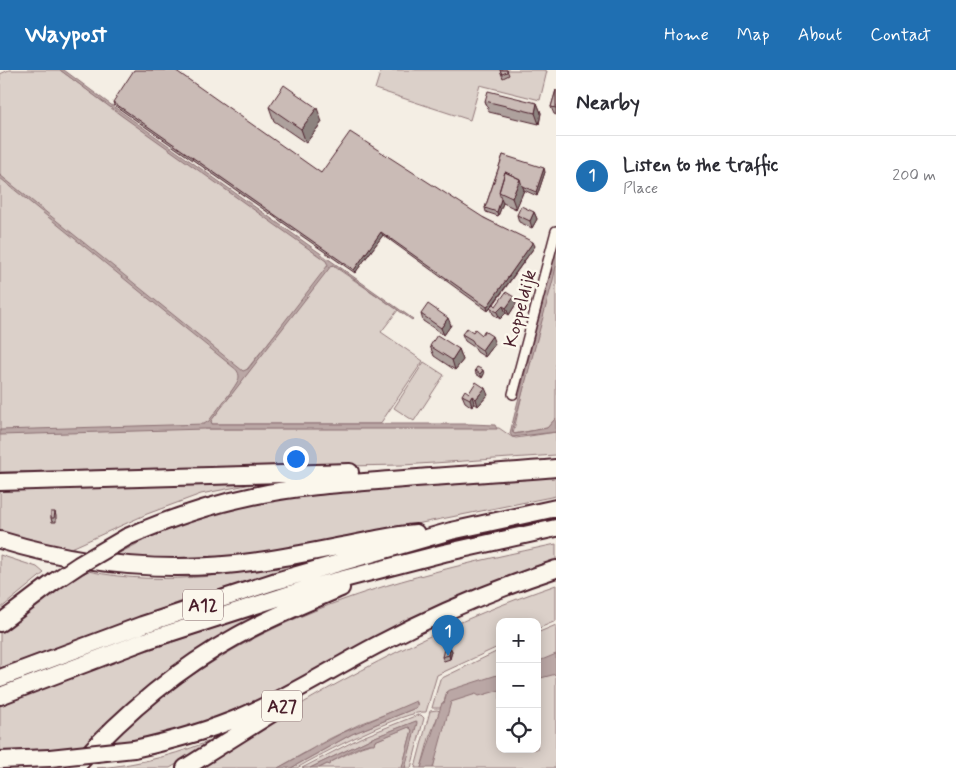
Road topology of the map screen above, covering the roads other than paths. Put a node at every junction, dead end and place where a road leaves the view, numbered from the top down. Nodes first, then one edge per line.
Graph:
1 (556, 231) edge
2 (512, 394) dead end
3 (556, 468) edge
4 (410, 478) junction
5 (0, 482) edge
6 (556, 508) edge
7 (556, 528) edge
8 (450, 531) junction
9 (0, 540) edge
10 (387, 568) junction
11 (556, 569) edge
12 (0, 623) edge
13 (378, 644) junction
14 (0, 678) edge
15 (0, 696) edge
16 (0, 760) edge
17 (74, 768) edge
18 (185, 768) edge

1 - 2 street, Koppeldijk
3 - 4 highway
4 - 5 highway
4 - 12 highway, bridge
6 - 8 highway, A12
7 - 10 highway, A12
8 - 9 highway, A12
8 - 14 highway, A12
10 - 15 highway, A12
10 - 17 highway
11 - 13 highway
13 - 16 highway, bridge
13 - 18 highway, A27

